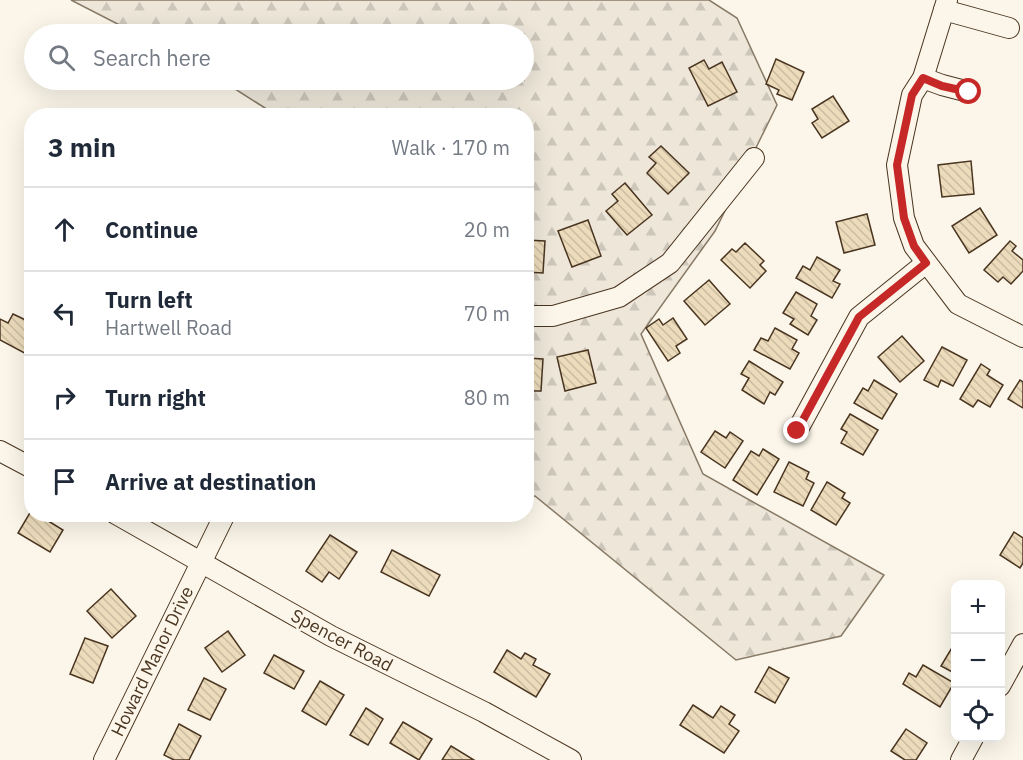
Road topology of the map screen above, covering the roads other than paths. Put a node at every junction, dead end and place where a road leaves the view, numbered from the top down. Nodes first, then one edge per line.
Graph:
1 (945, 5) edge
2 (1009, 28) dead end
3 (923, 78) junction
4 (969, 92) dead end
5 (754, 159) dead end
6 (926, 263) junction
7 (534, 316) edge
8 (1023, 337) edge
9 (797, 431) dead end
10 (0, 451) edge
11 (24, 464) edge
12 (130, 522) edge
13 (221, 522) edge
14 (201, 561) junction
15 (1023, 644) edge
16 (1005, 677) edge
17 (971, 742) edge
18 (104, 760) edge
19 (572, 760) edge
20 (961, 760) edge

1 - 2 street
1 - 3 street
3 - 4 street
3 - 6 street
5 - 7 street
6 - 8 street
6 - 9 street
10 - 11 street
12 - 14 street, Spencer Road
13 - 14 street, Howard Manor Drive
14 - 18 street, Howard Manor Drive
14 - 19 street, Spencer Road
15 - 16 street
17 - 20 street

